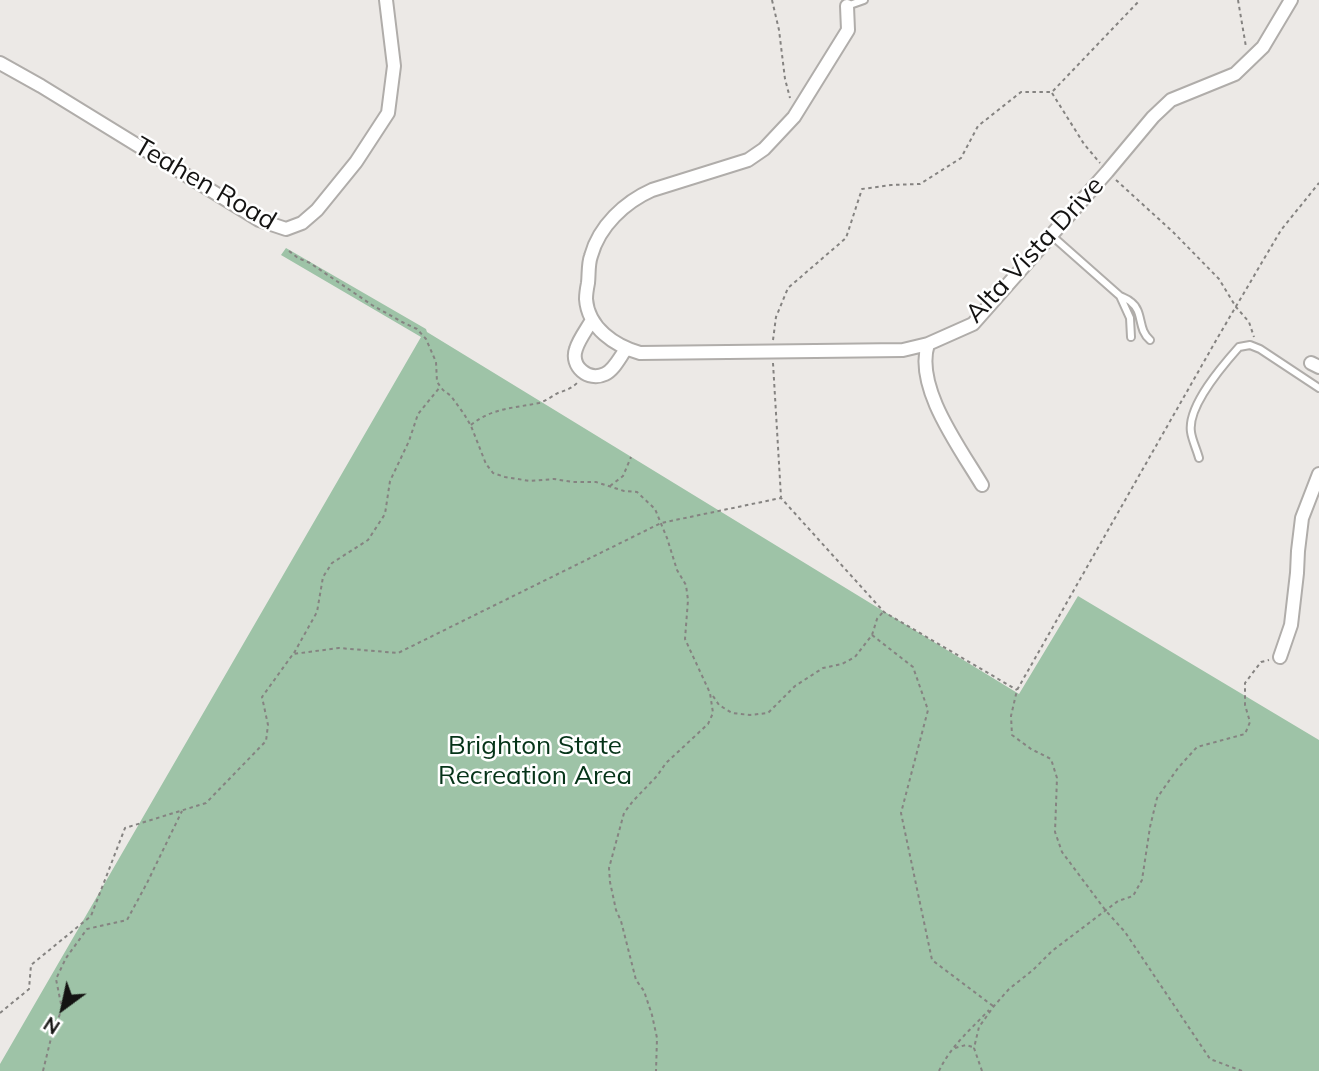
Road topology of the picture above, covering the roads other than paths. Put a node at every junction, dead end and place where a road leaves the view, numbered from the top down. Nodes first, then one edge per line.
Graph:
1 (386, 0) edge
2 (864, 0) edge
3 (1291, 0) edge
4 (847, 6) joint
5 (0, 63) edge
6 (1051, 235) junction
7 (1120, 296) junction
8 (592, 320) junction
9 (1131, 337) dead end
10 (1150, 340) dead end
11 (928, 344) junction
12 (625, 349) junction
13 (1319, 388) edge
14 (1199, 458) dead end
15 (1319, 474) edge
16 (982, 485) dead end
17 (1280, 657) road end

1 - 5 street, Teahen Road
2 - 4 lane
3 - 6 street, Alta Vista Drive
4 - 8 street
6 - 7 lane
6 - 11 street, Alta Vista Drive
7 - 9 lane
7 - 10 lane
8 - 12 street
8 - 12 street
11 - 12 street, Alta Vista Drive
11 - 16 street
13 - 14 lane
15 - 17 street

